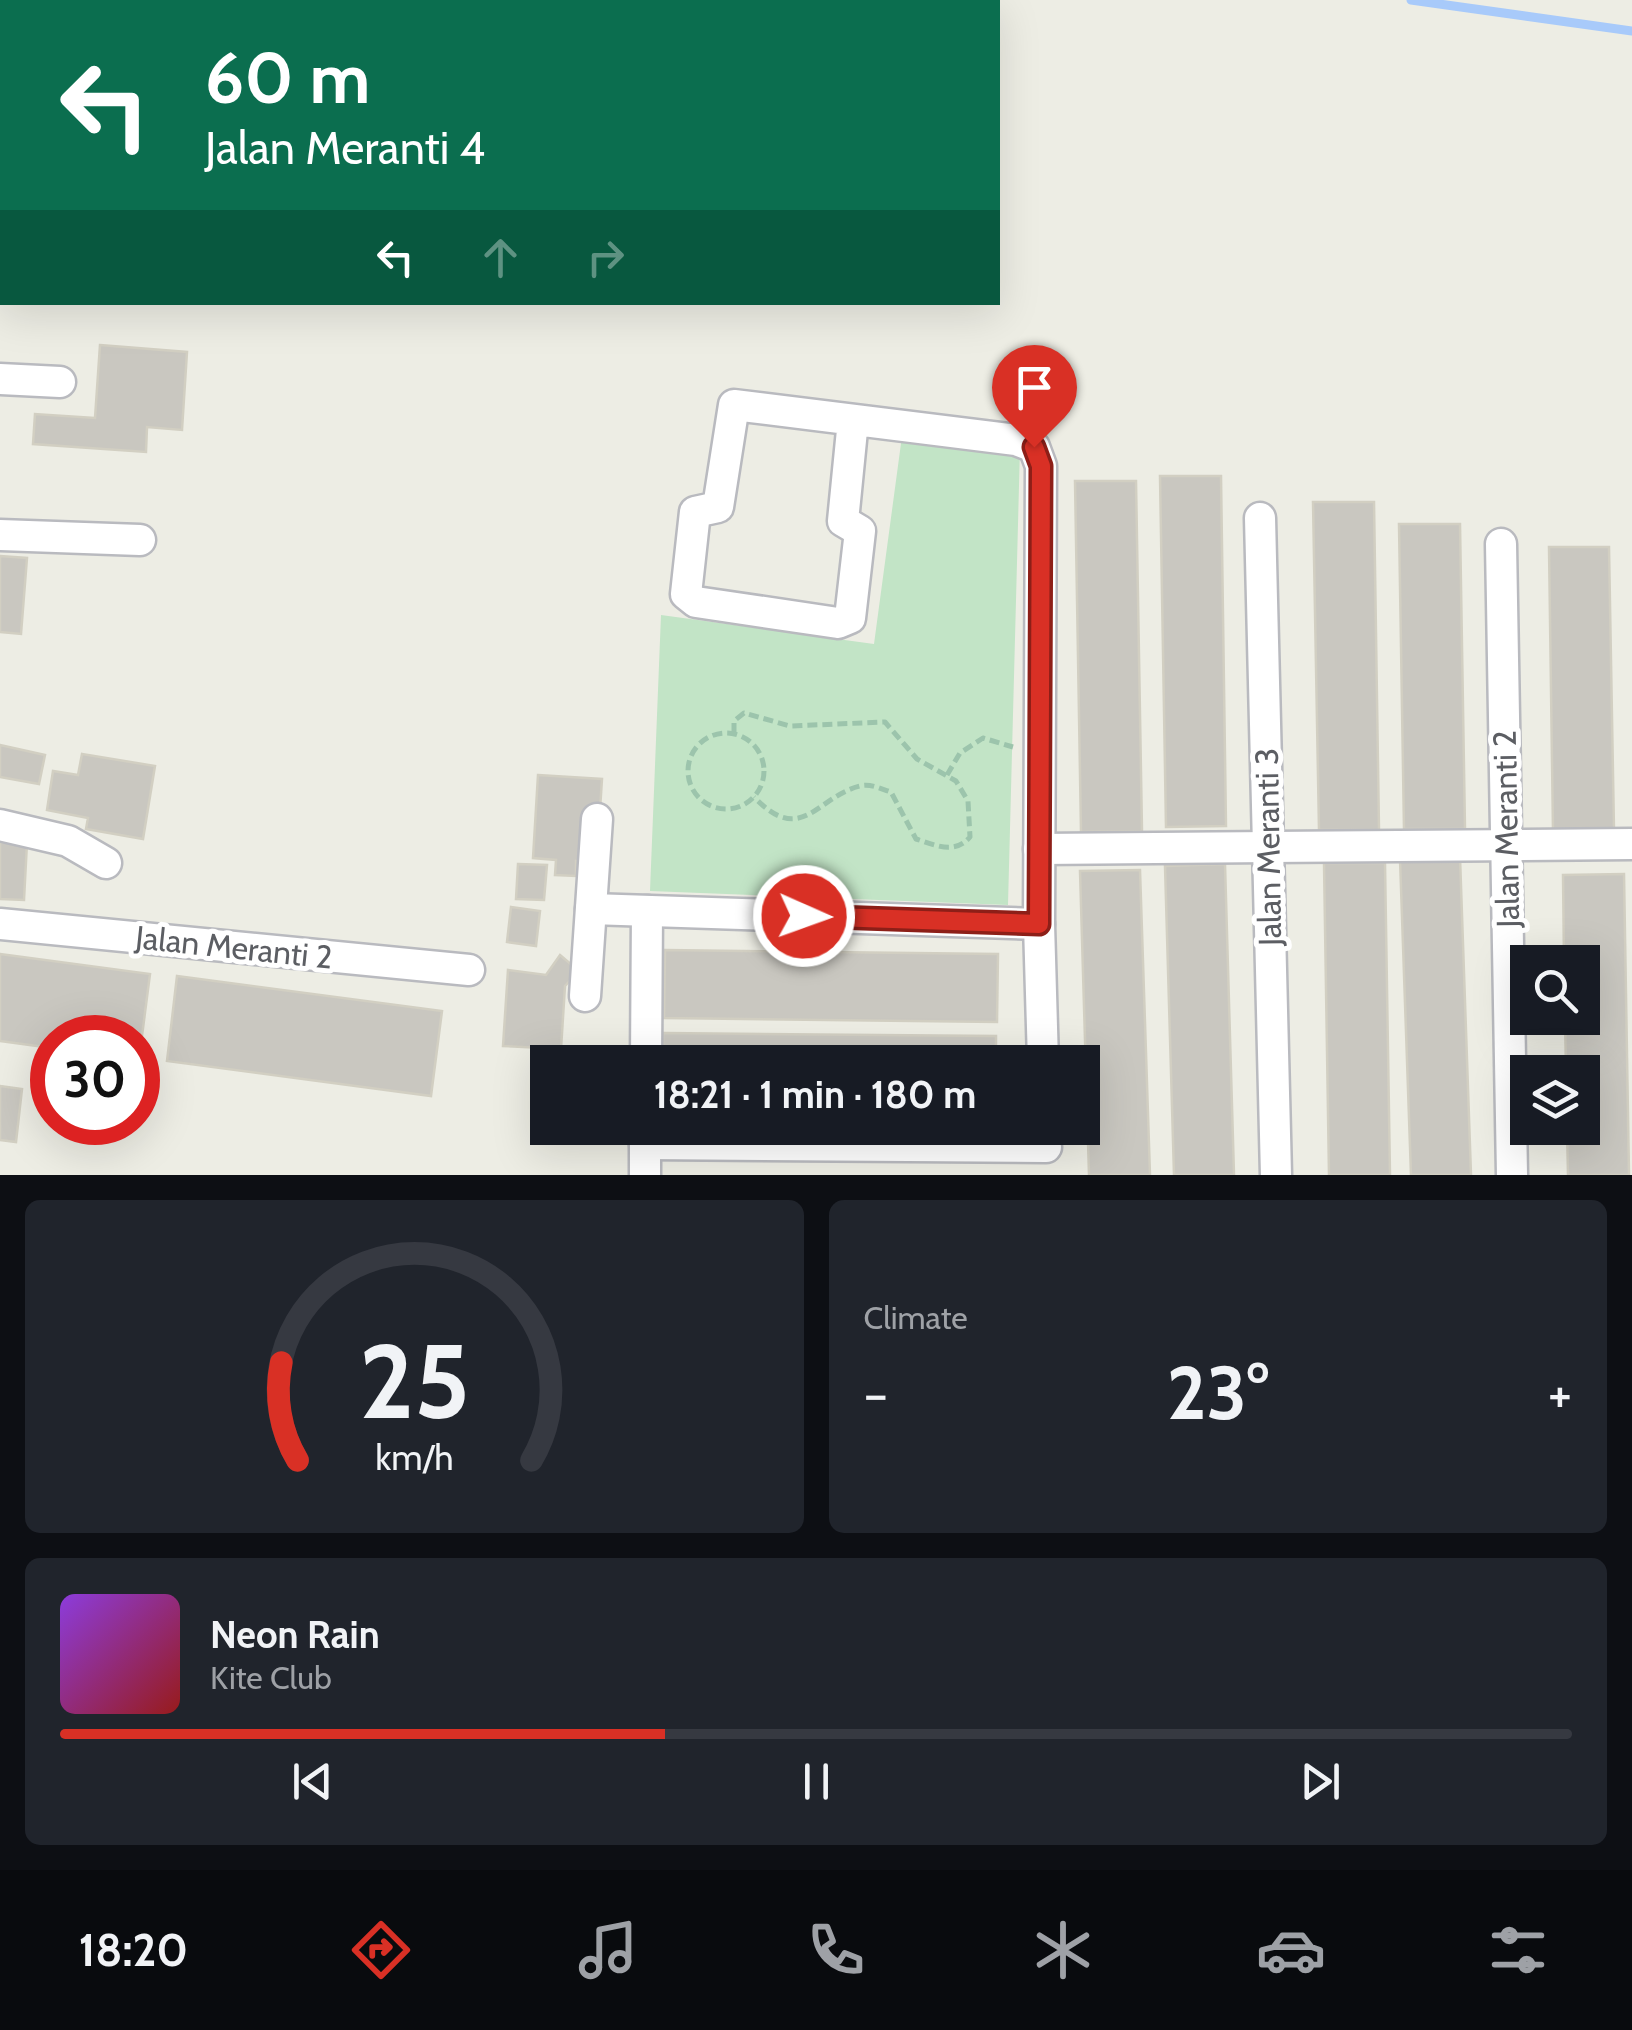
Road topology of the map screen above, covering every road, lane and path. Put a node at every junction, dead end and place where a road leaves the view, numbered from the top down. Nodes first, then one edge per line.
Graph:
1 (0, 378) edge
2 (60, 382) dead end
3 (853, 420) junction
4 (1260, 518) dead end
5 (0, 535) edge
6 (140, 540) dead end
7 (1501, 544) dead end
8 (734, 733) junction
9 (1040, 756) junction
10 (947, 776) junction
11 (754, 797) junction
12 (597, 819) dead end
13 (0, 826) edge
14 (1632, 844) edge
15 (1506, 845) junction
16 (1268, 847) junction
17 (1039, 850) junction
18 (106, 863) dead end
19 (591, 910) junction
20 (647, 911) junction
21 (0, 924) edge
22 (1039, 924) junction
23 (469, 970) dead end
24 (585, 996) dead end
25 (646, 1045) edge
26 (1043, 1045) edge
27 (645, 1145) edge
28 (903, 1145) edge
29 (1046, 1150) edge
30 (646, 1175) edge
31 (1276, 1175) edge
32 (1512, 1175) edge

1 - 2 street
3 - 3 street
3 - 9 street
4 - 16 street, Jalan Meranti 3
5 - 6 street
7 - 15 street, Jalan Meranti 2
8 - 10 path
8 - 11 path
8 - 11 path
9 - 10 path
9 - 17 street
10 - 11 path
12 - 19 street
13 - 18 street
14 - 15 street
15 - 16 street
15 - 32 street, Jalan Meranti 2
16 - 17 street
16 - 31 street, Jalan Meranti 3
17 - 22 street
19 - 20 street
19 - 24 street
20 - 22 street
20 - 25 street
21 - 23 street, Jalan Meranti 2
22 - 26 street
27 - 30 street
28 - 29 street

